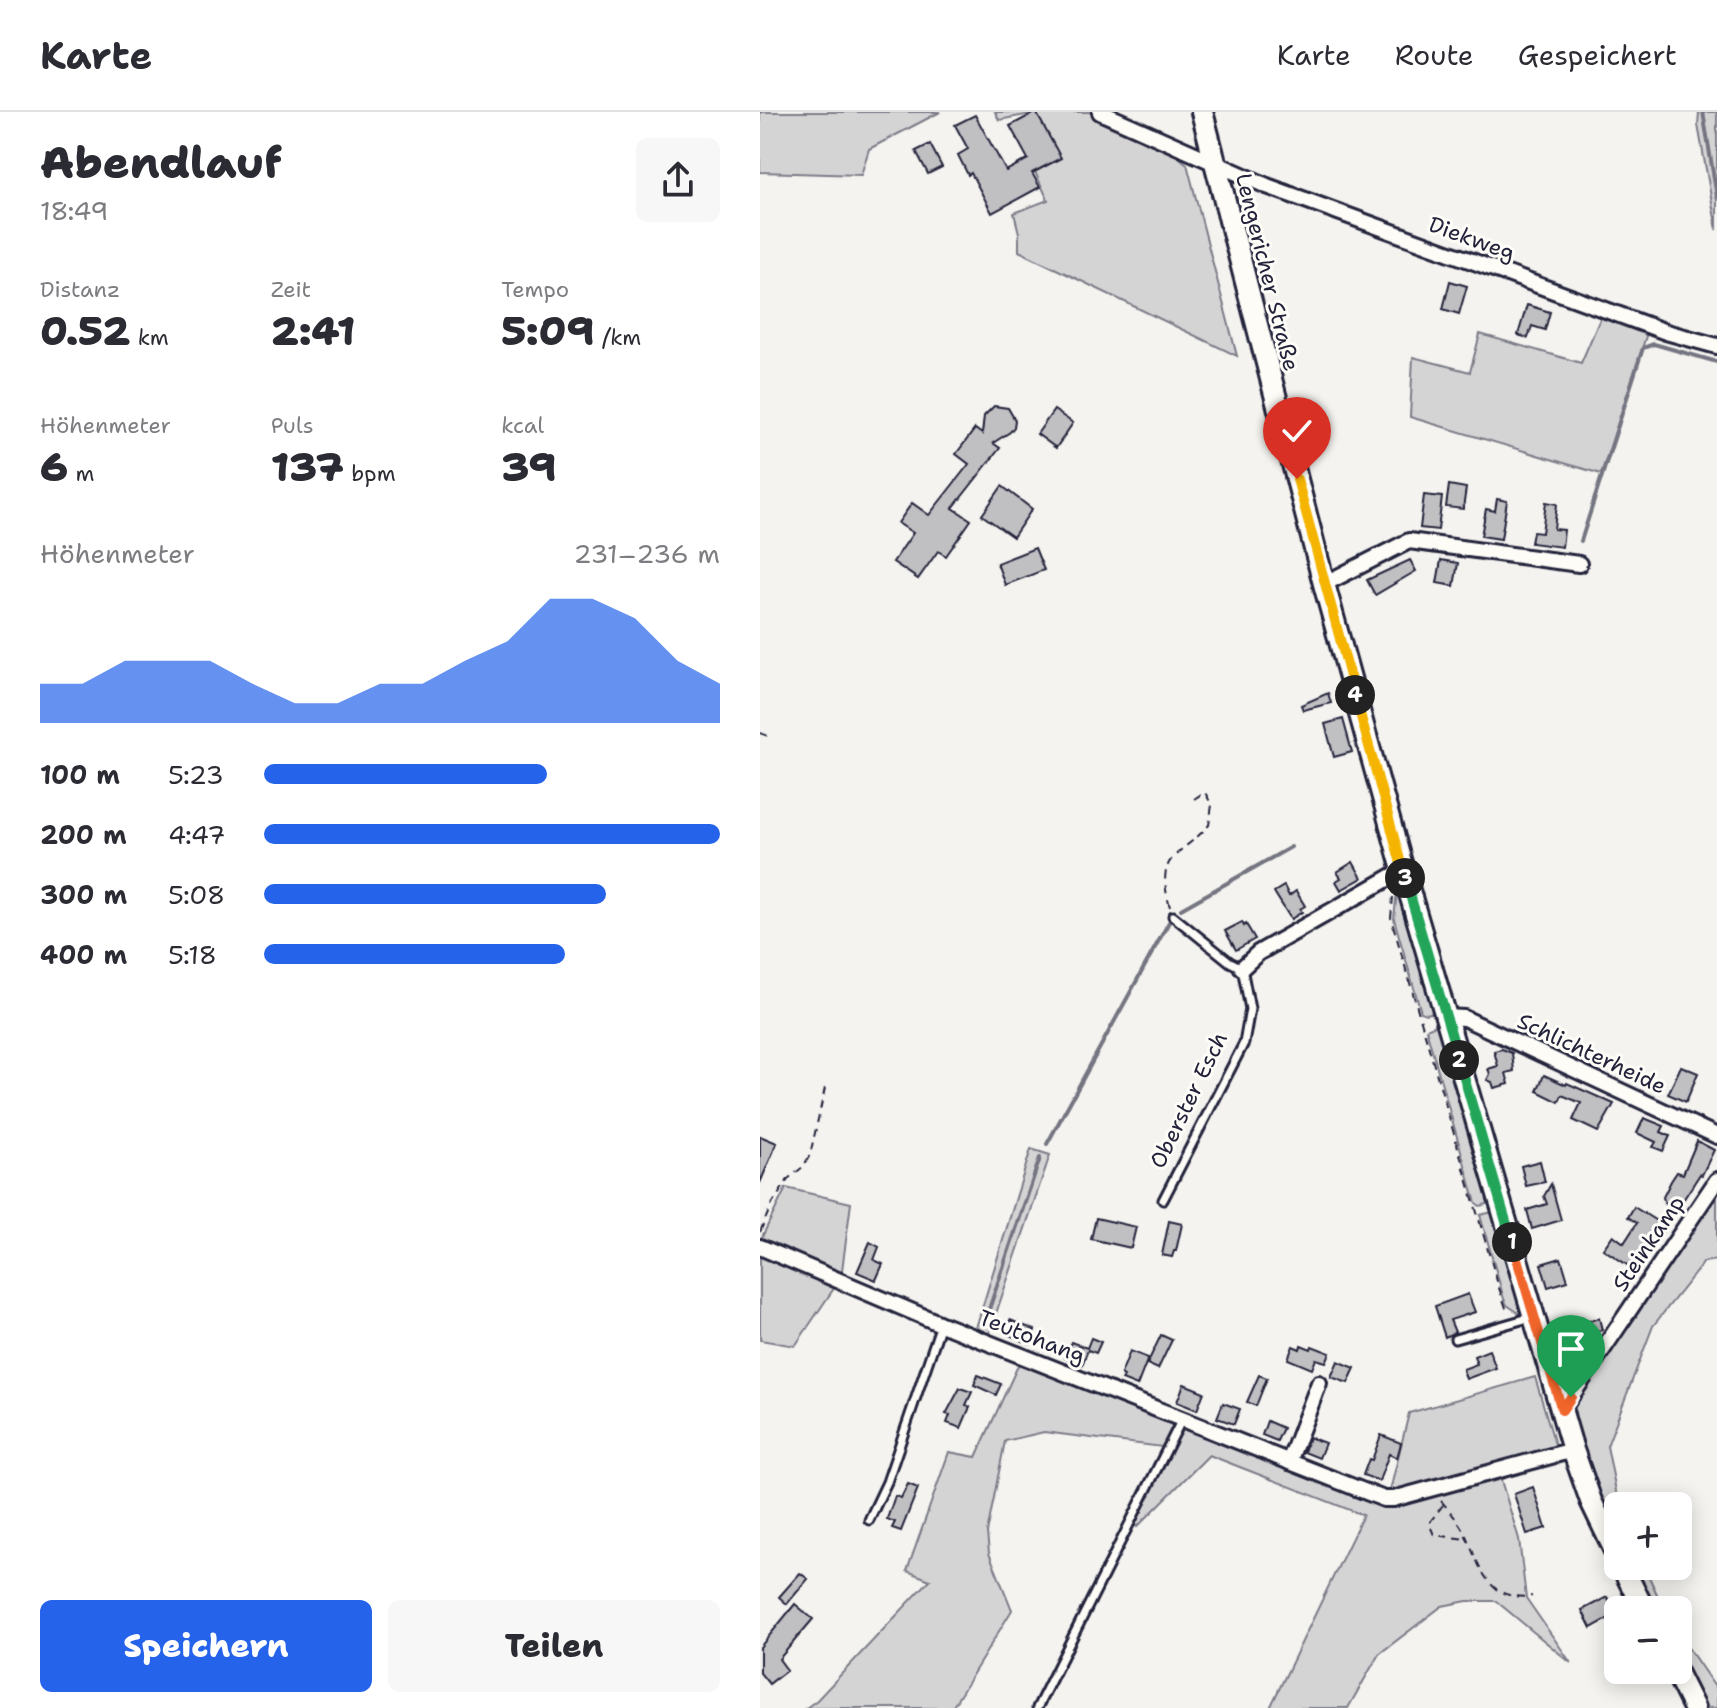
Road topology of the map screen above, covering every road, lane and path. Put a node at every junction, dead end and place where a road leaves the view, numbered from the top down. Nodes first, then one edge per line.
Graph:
1 (1100, 112) edge
2 (1202, 112) edge
3 (1216, 163) junction
4 (1717, 346) edge
5 (1579, 564) dead end
6 (1324, 584) junction
7 (760, 733) edge
8 (768, 736) dead end
9 (1194, 799) dead end
10 (1403, 870) junction
11 (1173, 916) joint
12 (1242, 968) junction
13 (1446, 1017) junction
14 (825, 1088) dead end
15 (1717, 1136) edge
16 (1717, 1180) edge
17 (1163, 1200) dead end
18 (760, 1232) edge
19 (760, 1247) edge
20 (1534, 1317) junction
21 (941, 1324) junction
22 (1455, 1339) dead end
23 (1319, 1383) dead end
24 (1562, 1410) junction
25 (1182, 1419) junction
26 (1573, 1450) junction
27 (1289, 1462) junction
28 (1428, 1489) junction
29 (1444, 1505) junction
30 (869, 1520) dead end
31 (1604, 1528) edge
32 (1468, 1539) junction
33 (1532, 1596) dead end
34 (1682, 1684) edge
35 (1037, 1708) edge
36 (1694, 1708) edge

1 - 3 street, Diekweg
2 - 3 street, Lengericher Straße
3 - 4 street, Diekweg
3 - 6 street, Lengericher Straße
5 - 6 street
6 - 10 street, Lengericher Straße
7 - 8 path
9 - 11 path
10 - 12 street
10 - 13 street, Lengericher Straße
11 - 12 lane
12 - 17 lane, Oberster Esch
13 - 15 street, Schlichterheide
13 - 20 street, Lengericher Straße
14 - 18 path
16 - 24 street, Steinkamp
19 - 21 street, Teutohang
20 - 22 lane
20 - 24 street, Lengericher Straße
21 - 25 street, Teutohang
21 - 30 lane
23 - 27 street
24 - 26 street, Lengericher Straße
25 - 27 street, Teutohang
25 - 35 lane
26 - 28 street, Teutohang
26 - 31 street, Lengericher Straße
27 - 28 street, Teutohang
28 - 29 path
29 - 32 path
29 - 32 path
32 - 33 path
34 - 36 street

